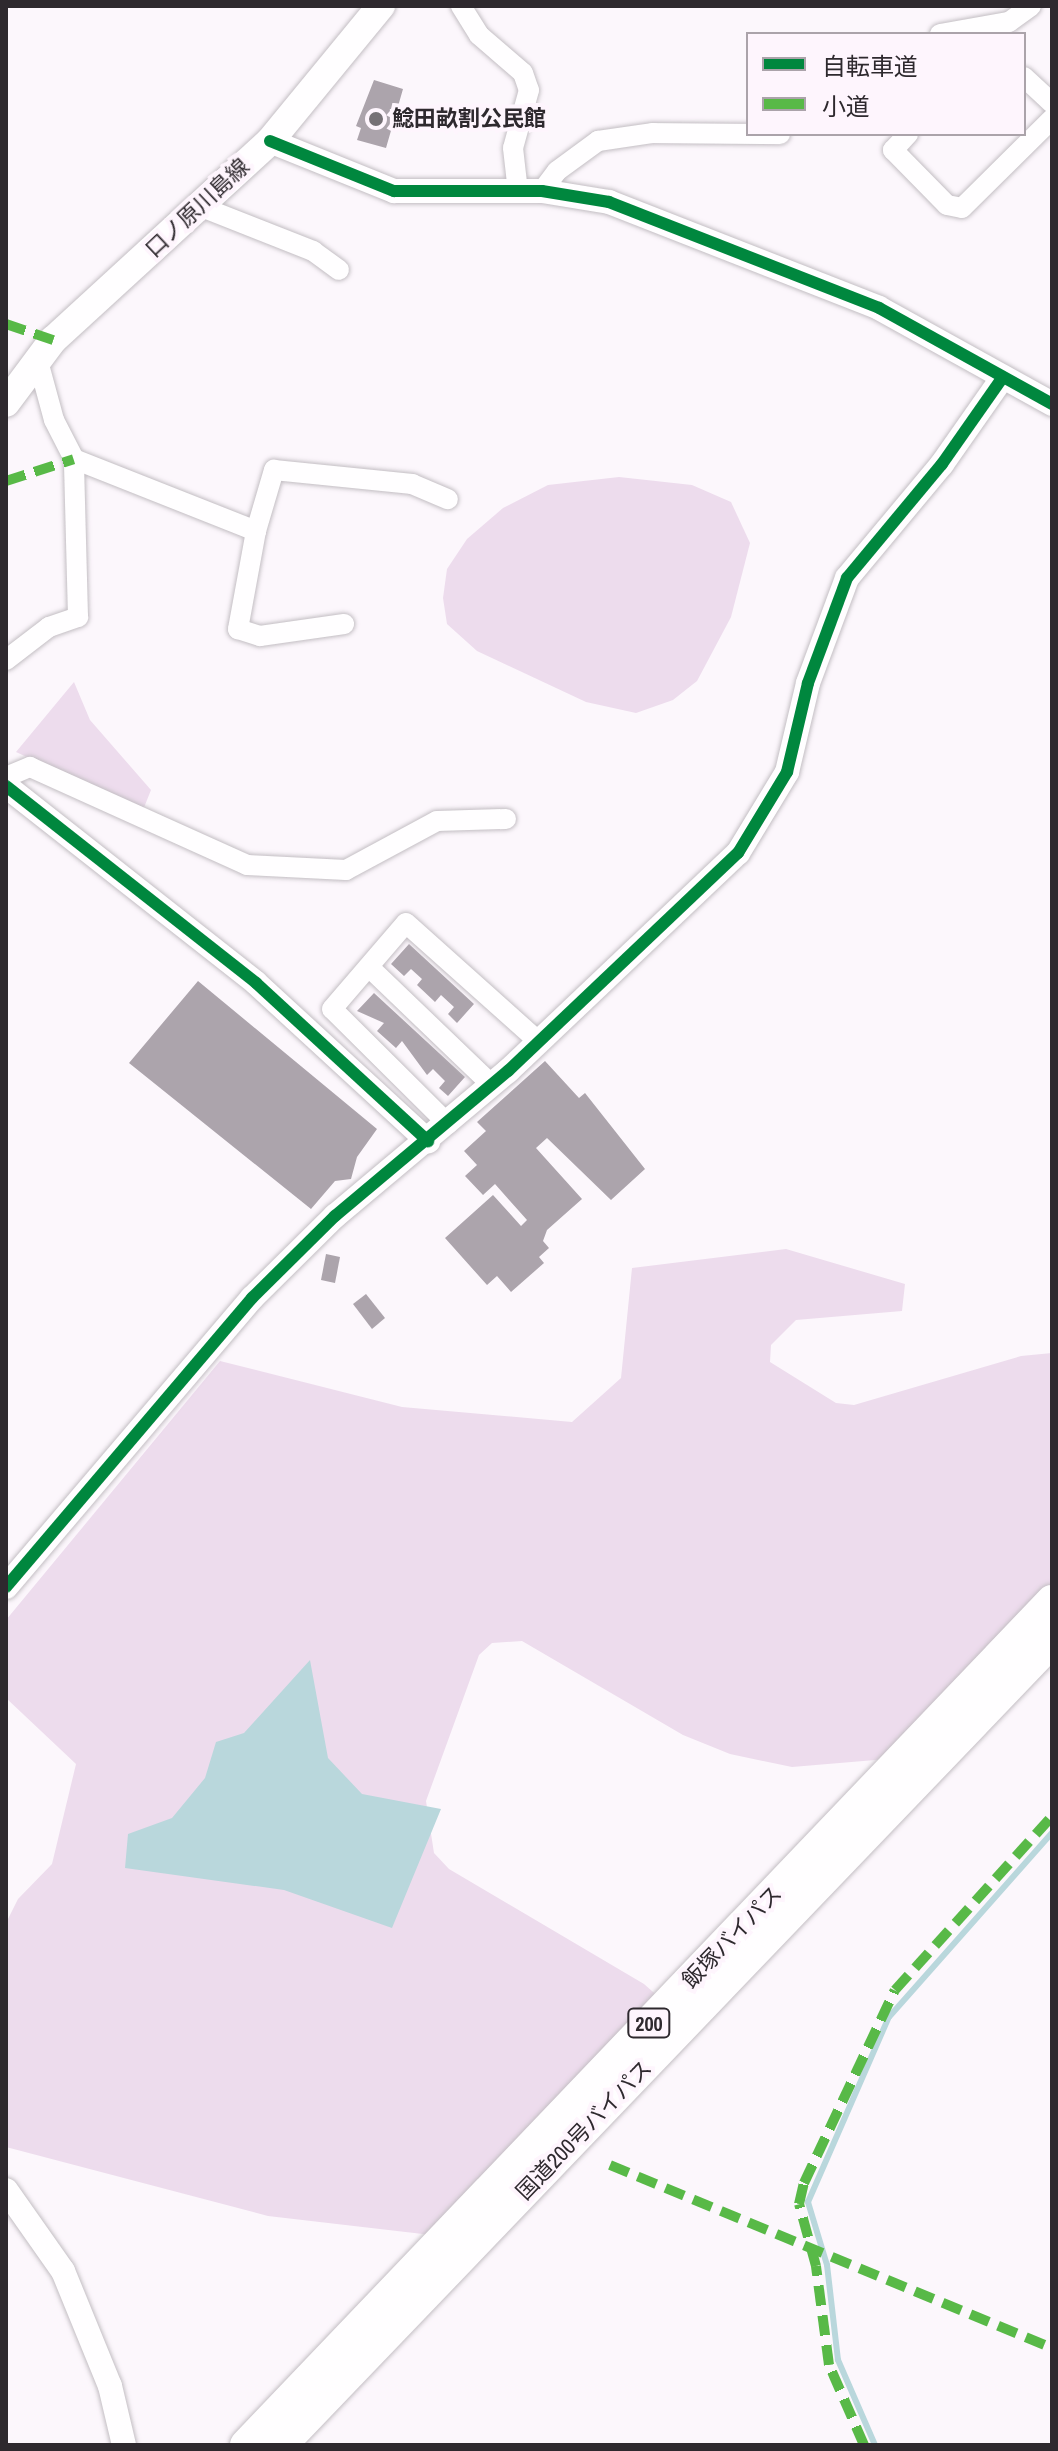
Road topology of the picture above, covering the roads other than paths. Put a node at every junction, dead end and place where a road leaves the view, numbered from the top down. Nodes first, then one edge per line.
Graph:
1 (381, 6) edge
2 (461, 6) edge
3 (1031, 6) edge
4 (1010, 25) edge
5 (956, 32) edge
6 (1026, 79) edge
7 (1052, 103) edge
8 (1052, 119) edge
9 (746, 134) edge
10 (906, 136) edge
11 (270, 141) junction
12 (530, 192) junction
13 (199, 206) junction
14 (339, 270) dead end
15 (38, 361) junction
16 (1003, 377) junction
17 (6, 403) edge
18 (1052, 404) edge
19 (74, 459) junction
20 (448, 499) dead end
21 (256, 531) junction
22 (344, 624) dead end
23 (6, 660) edge
24 (6, 777) edge
25 (6, 786) edge
26 (506, 819) dead end
27 (369, 967) junction
28 (539, 1042) junction
29 (492, 1085) junction
30 (448, 1124) junction
31 (428, 1141) junction
32 (6, 1587) edge
33 (1052, 1601) edge
34 (1052, 1641) edge
35 (6, 2190) edge
36 (124, 2445) edge
37 (246, 2445) edge
38 (281, 2445) edge

1 - 11 main road, 口ノ原川島線
2 - 12 street
3 - 4 street
4 - 5 street
6 - 7 street
8 - 10 street
9 - 12 street
11 - 12 street
11 - 13 main road, 口ノ原川島線
12 - 16 street
13 - 14 street
13 - 15 main road, 口ノ原川島線
15 - 17 main road, 口ノ原川島線
15 - 19 street
16 - 18 street
16 - 28 street
19 - 21 street
19 - 23 street
20 - 21 street
21 - 22 street
24 - 26 street
25 - 31 street
27 - 28 street
27 - 29 street
27 - 30 street
28 - 29 street
29 - 30 street
30 - 31 street
31 - 32 street
33 - 37 highway, 飯塚バイパス / 200
34 - 38 highway, 国道200号バイパス / 200
35 - 36 street

